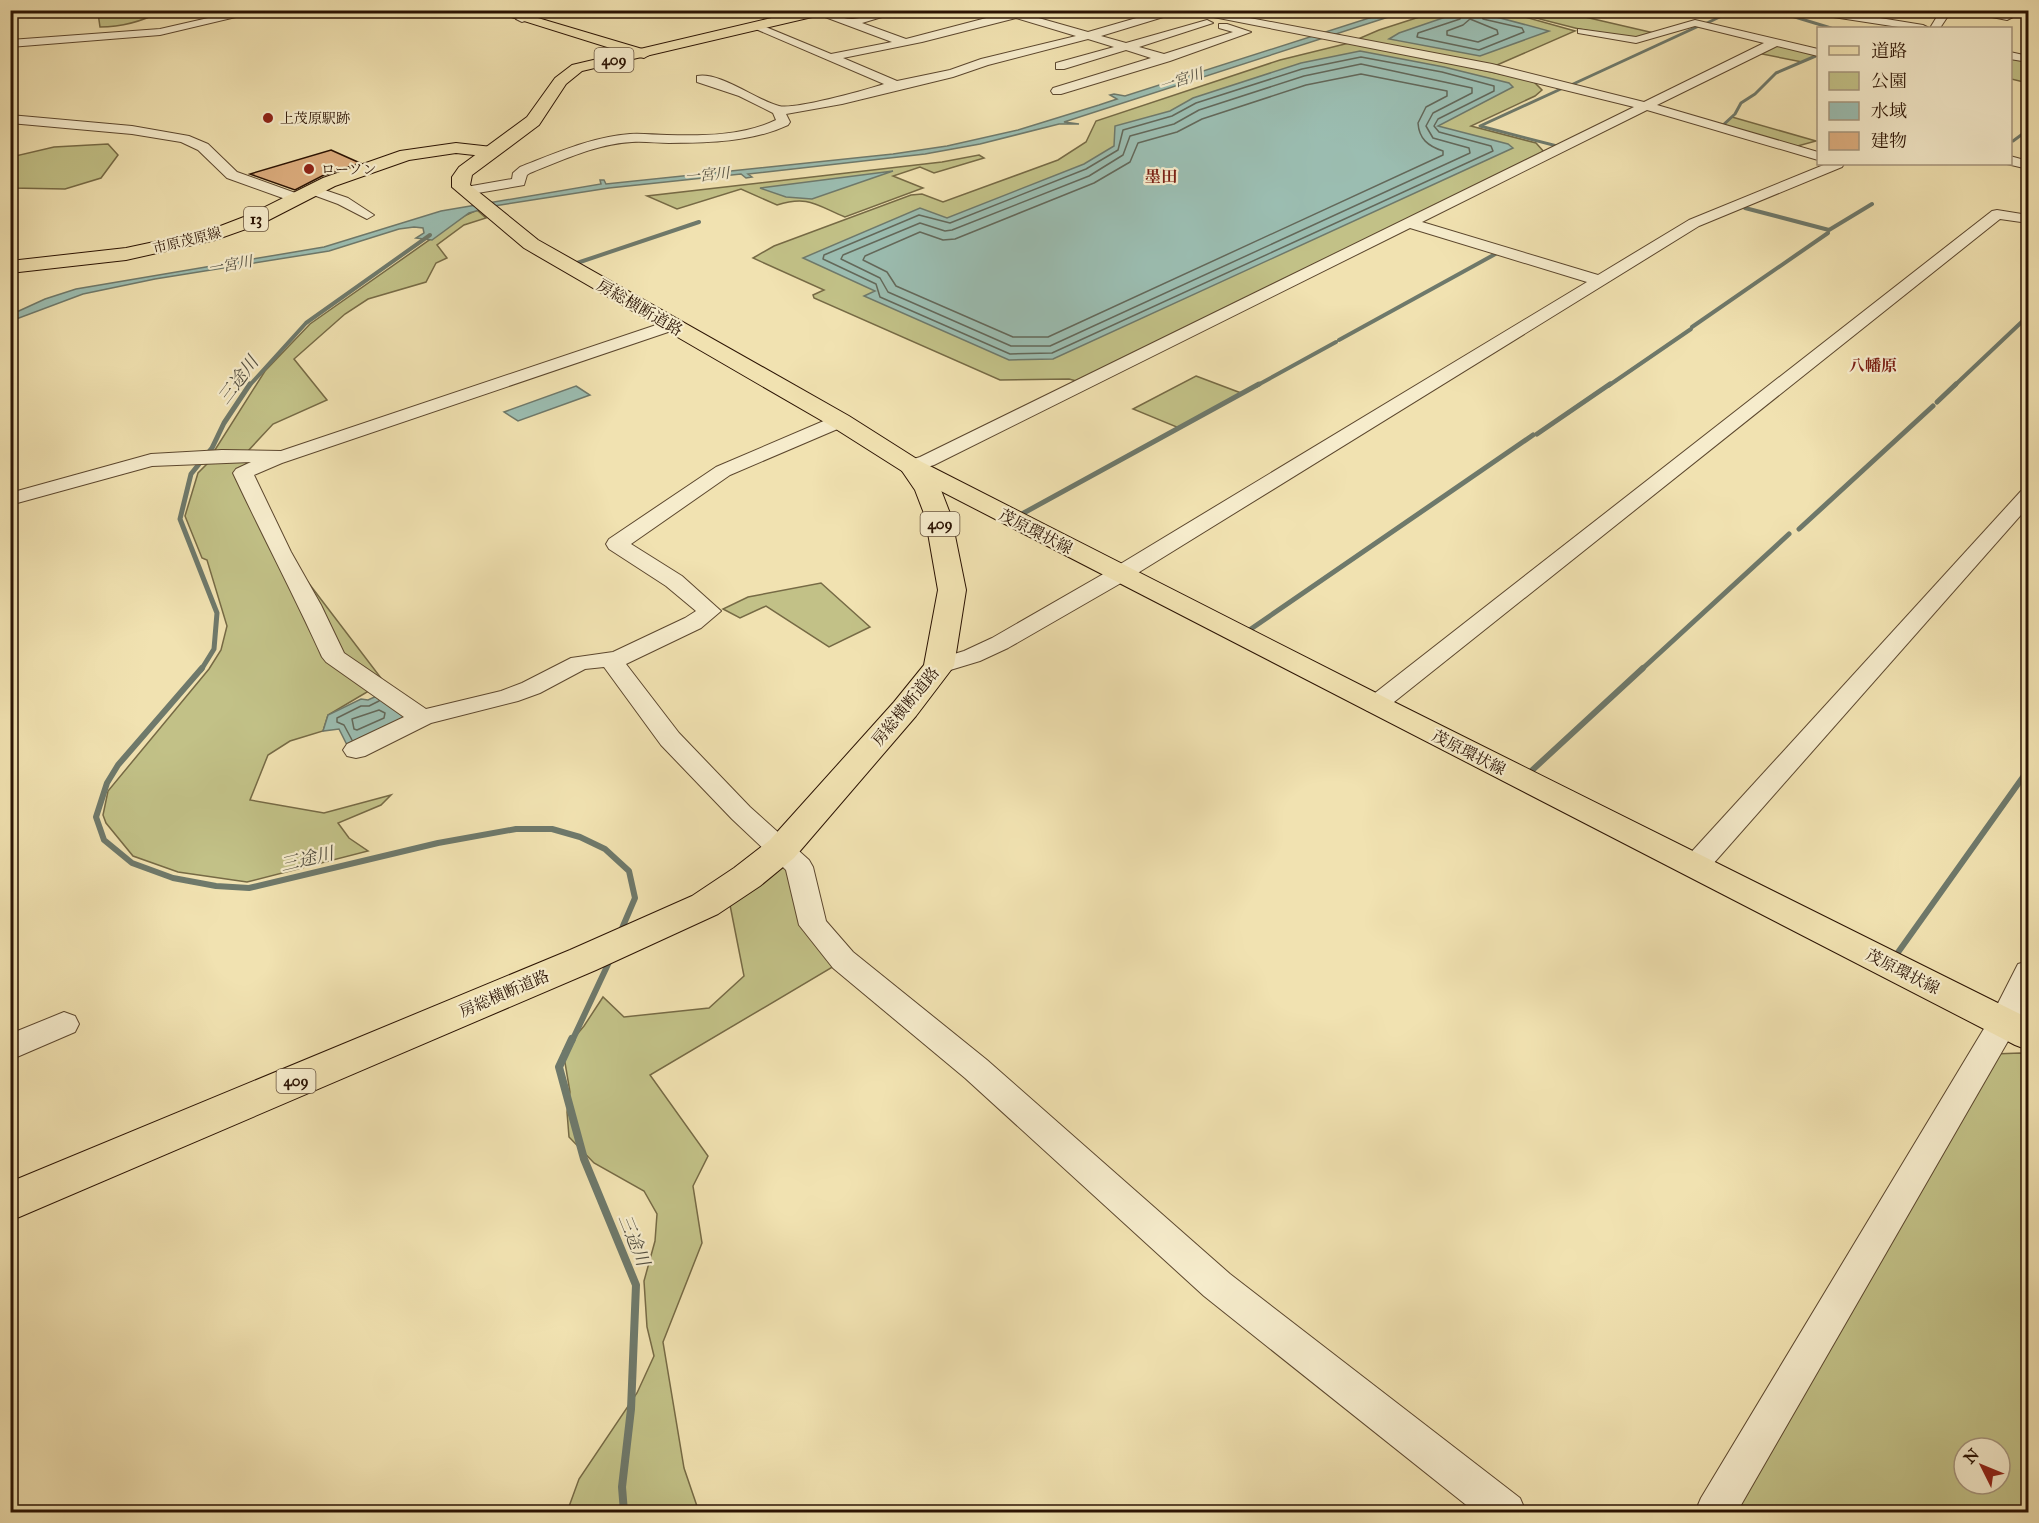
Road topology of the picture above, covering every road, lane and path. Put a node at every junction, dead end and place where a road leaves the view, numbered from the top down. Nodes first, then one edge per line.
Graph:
1 (260, 10) edge
2 (495, 10) edge
3 (553, 10) edge
4 (900, 10) edge
5 (1001, 10) edge
6 (1035, 10) edge
7 (1178, 10) edge
8 (1188, 10) edge
9 (1807, 10) edge
10 (1947, 10) edge
11 (1962, 10) edge
12 (823, 11) edge
13 (1134, 12) edge
14 (1018, 15) junction
15 (1161, 15) junction
16 (522, 19) junction
17 (2008, 19) edge
18 (853, 22) junction
19 (1207, 23) junction
20 (757, 27) junction
21 (902, 27) dead end
22 (1917, 27) edge
23 (1936, 27) edge
24 (1582, 31) dead end
25 (880, 33) junction
26 (1089, 36) junction
27 (922, 39) junction
28 (904, 42) junction
29 (1775, 42) junction
30 (10, 44) edge
31 (1127, 46) junction
32 (944, 47) dead end
33 (1817, 51) edge
34 (644, 54) junction
35 (965, 55) dead end
36 (2012, 55) edge
37 (832, 57) junction
38 (1166, 58) junction
39 (2028, 59) edge
40 (985, 62) junction
41 (701, 79) dead end
42 (1097, 79) junction
43 (896, 85) junction
44 (1057, 91) dead end
45 (1646, 106) junction
46 (779, 111) junction
47 (10, 119) edge
48 (492, 152) junction
49 (1817, 156) edge
50 (2012, 161) edge
51 (1835, 165) edge
52 (2028, 165) edge
53 (466, 191) junction
54 (304, 194) junction
55 (367, 215) dead end
56 (2028, 219) edge
57 (1408, 223) junction
58 (10, 267) edge
59 (1601, 281) junction
60 (671, 325) junction
61 (840, 421) junction
62 (283, 457) junction
63 (910, 466) junction
64 (2028, 495) edge
65 (10, 499) edge
66 (1120, 574) junction
67 (618, 658) junction
68 (939, 666) junction
69 (1375, 705) junction
70 (422, 718) junction
71 (356, 750) dead end
72 (782, 849) junction
73 (1695, 866) junction
74 (2028, 972) edge
75 (64, 1024) dead end
76 (2016, 1029) edge
77 (10, 1048) edge
78 (10, 1202) edge
79 (1506, 1512) edge
80 (1715, 1512) edge

1 - 30 street
2 - 16 main road
3 - 16 street
4 - 18 street
5 - 14 street
6 - 14 street
7 - 15 street
8 - 45 street
9 - 22 street
10 - 23 street
11 - 17 street
12 - 18 street
12 - 20 highway, 409
13 - 15 street
14 - 26 street
14 - 27 street
15 - 19 street
15 - 26 street
16 - 34 main road
18 - 25 street
19 - 31 street
19 - 38 street
20 - 34 highway, 409
20 - 37 street
21 - 25 street
24 - 29 street
25 - 28 street
26 - 31 street
26 - 40 street
27 - 28 street
27 - 32 street
28 - 37 street
29 - 33 street
29 - 45 street
31 - 38 street
31 - 42 street
34 - 48 highway, 409
35 - 40 street
36 - 39 street
37 - 43 street
38 - 42 street
40 - 43 street
41 - 46 street
42 - 44 street
43 - 46 street
45 - 49 street
45 - 57 street
46 - 53 street
47 - 54 street
48 - 53 highway, 409
48 - 54 main road, 市原茂原線 / 13
50 - 52 street
51 - 59 street
53 - 60 highway, 房総横断道路 / 409
54 - 55 street
54 - 58 main road, 市原茂原線 / 13
56 - 69 street
57 - 59 street
57 - 63 street
59 - 66 street
60 - 61 highway, 房総横断道路 / 409
60 - 62 street
61 - 63 highway, 房総横断道路 / 409
61 - 67 street
62 - 65 street
62 - 70 street
63 - 66 main road, 茂原環状線
63 - 68 highway, 房総横断道路 / 409
64 - 73 street
66 - 68 street
66 - 69 main road, 茂原環状線
67 - 70 street
67 - 72 street
68 - 72 highway, 房総横断道路 / 409
69 - 73 main road, 茂原環状線
70 - 71 street
72 - 78 highway, 房総横断道路 / 409
72 - 79 street
73 - 76 main road, 茂原環状線
74 - 76 street
75 - 77 street
76 - 80 street

